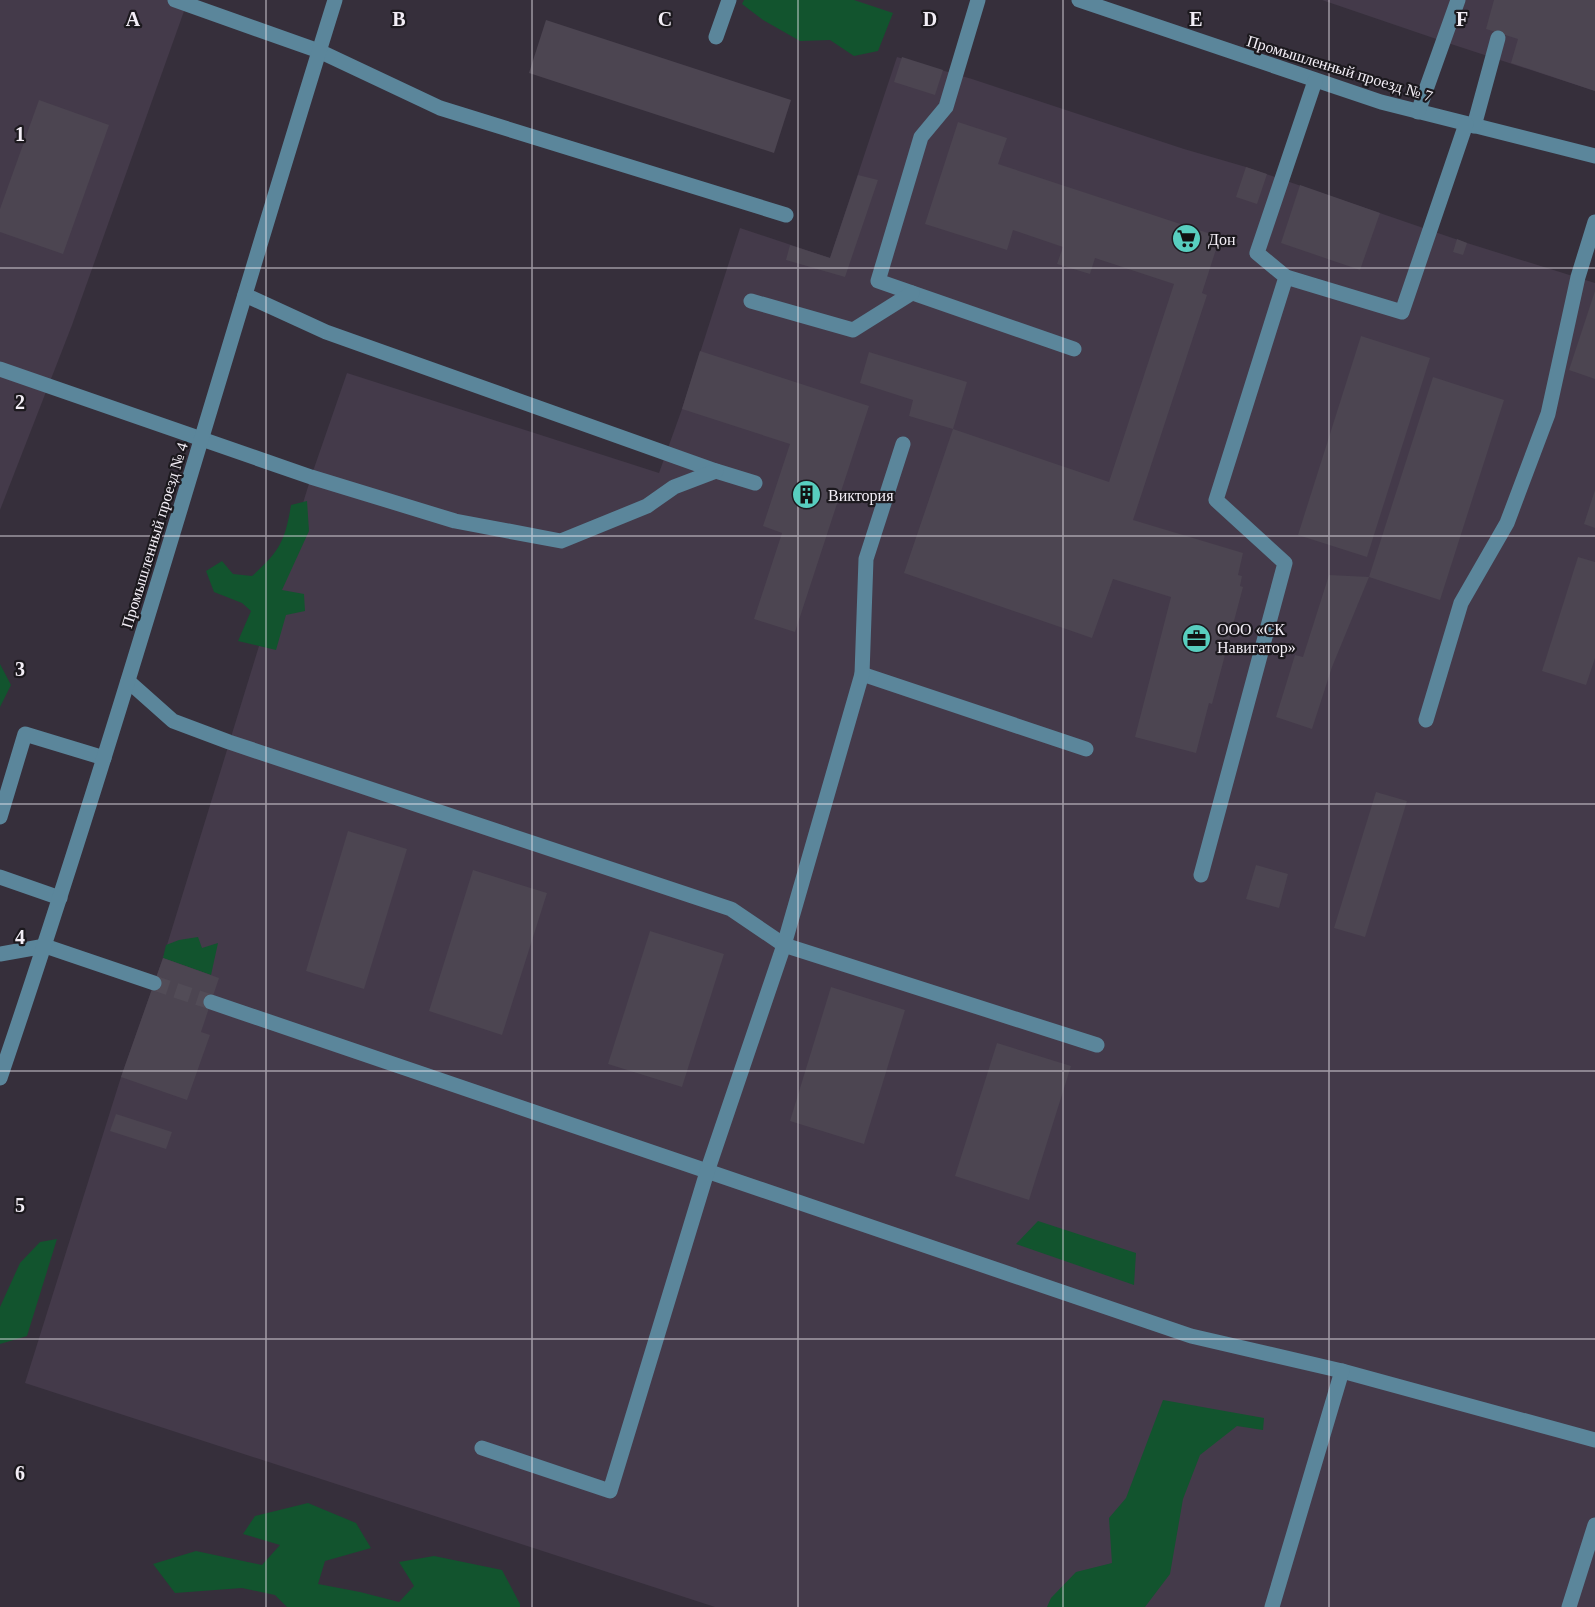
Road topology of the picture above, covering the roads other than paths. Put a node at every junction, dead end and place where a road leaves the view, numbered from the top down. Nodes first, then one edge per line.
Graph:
1 (175, 0) edge
2 (335, 0) edge
3 (729, 0) edge
4 (978, 0) edge
5 (1079, 0) edge
6 (1458, 0) edge
7 (716, 38) dead end
8 (1498, 38) dead end
9 (319, 51) junction
10 (1315, 81) junction
11 (1418, 112) junction
12 (1470, 125) junction
13 (1595, 156) edge
14 (786, 215) dead end
15 (1595, 222) edge
16 (1286, 277) junction
17 (912, 293) junction
18 (245, 295) junction
19 (751, 302) dead end
20 (1074, 349) dead end
21 (0, 369) edge
22 (202, 438) junction
23 (903, 444) dead end
24 (716, 471) junction
25 (755, 483) dead end
26 (862, 674) junction
27 (128, 681) junction
28 (1426, 720) dead end
29 (1086, 748) dead end
30 (104, 758) junction
31 (0, 817) edge
32 (1201, 876) dead end
33 (0, 877) edge
34 (60, 898) junction
35 (784, 945) junction
36 (45, 946) junction
37 (0, 954) edge
38 (154, 983) tunnel mouth
39 (211, 1002) tunnel mouth
40 (1097, 1045) dead end
41 (0, 1078) edge
42 (707, 1172) junction
43 (1342, 1371) junction
44 (1595, 1440) edge
45 (482, 1448) dead end
46 (1595, 1525) edge
47 (1272, 1607) edge
48 (1569, 1607) edge

1 - 9 street
2 - 9 street, Промышленный проезд № 4
3 - 7 street
4 - 17 street
5 - 10 street, Промышленный проезд № 7
6 - 11 street
8 - 12 street
9 - 14 street
9 - 18 street, Промышленный проезд № 4
10 - 11 street, Промышленный проезд № 7
10 - 16 street
11 - 12 street, Промышленный проезд № 7
12 - 13 street, Промышленный проезд № 7
12 - 16 street
15 - 28 street
16 - 32 street
17 - 19 street
17 - 20 street
18 - 22 street, Промышленный проезд № 4
18 - 24 street
21 - 22 street
22 - 24 street
22 - 27 street, Промышленный проезд № 4
23 - 26 street
24 - 25 street
26 - 29 street
26 - 35 street
27 - 30 street, Промышленный проезд № 4
27 - 35 street
30 - 31 street
30 - 34 street, Промышленный проезд № 4
33 - 34 street
34 - 36 street, Промышленный проезд № 4
35 - 40 street
35 - 42 street
36 - 37 street
36 - 38 street
36 - 41 street, Промышленный проезд № 4
39 - 42 street
42 - 43 street
42 - 45 street
43 - 44 street
43 - 47 street
46 - 48 street

